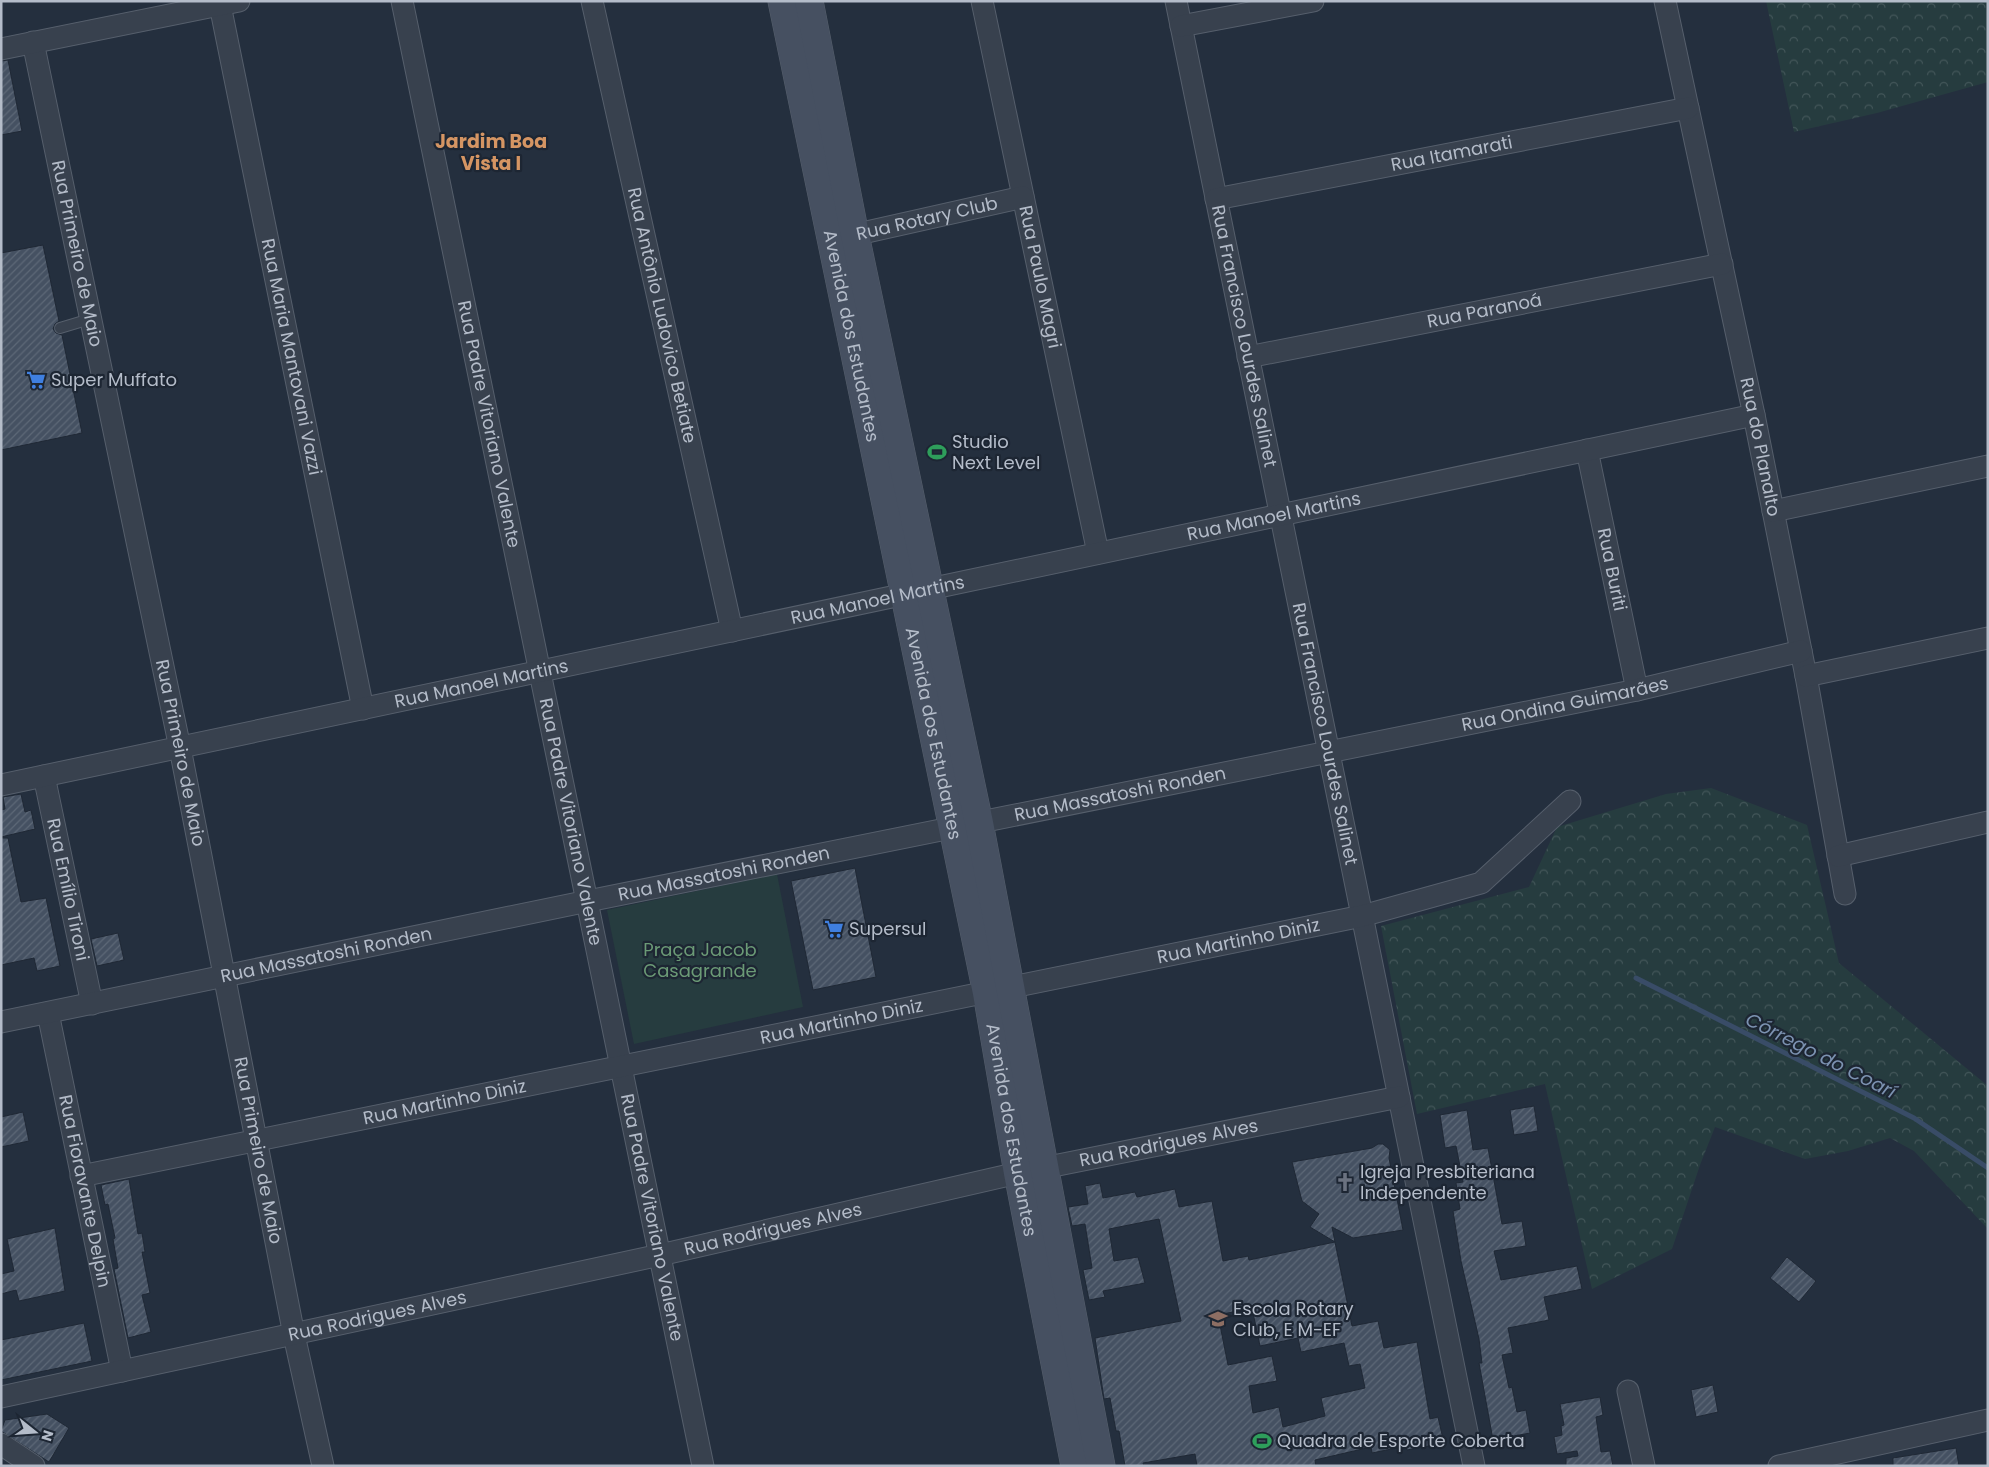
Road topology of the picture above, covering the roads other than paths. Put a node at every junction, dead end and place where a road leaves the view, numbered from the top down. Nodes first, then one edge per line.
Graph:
1 (402, 1) edge
2 (592, 1) edge
3 (782, 1) edge
4 (809, 1) edge
5 (982, 1) edge
6 (1176, 1) edge
7 (1313, 1) edge
8 (1664, 1) edge
9 (229, 3) edge
10 (1181, 26) junction
11 (33, 42) junction
12 (1, 49) edge
13 (1688, 108) junction
14 (1023, 197) junction
15 (1216, 200) junction
16 (842, 238) junction
17 (1722, 264) junction
18 (90, 319) junction
19 (60, 328) dead end
20 (1248, 357) junction
21 (1754, 415) junction
22 (1587, 450) junction
23 (1988, 466) edge
24 (1773, 511) junction
25 (1280, 515) junction
26 (1098, 553) junction
27 (917, 592) junction
28 (732, 631) junction
29 (1988, 638) edge
30 (1801, 650) junction
31 (539, 672) junction
32 (1806, 676) junction
33 (1637, 690) junction
34 (363, 709) junction
35 (180, 748) junction
36 (1329, 752) junction
37 (44, 776) junction
38 (1, 785) edge
39 (1570, 800) dead end
40 (1988, 822) edge
41 (980, 824) junction
42 (953, 829) junction
43 (1838, 856) junction
44 (1845, 894) dead end
45 (588, 901) junction
46 (1362, 916) junction
47 (224, 977) junction
48 (999, 990) junction
49 (92, 1004) junction
50 (48, 1013) junction
51 (1, 1022) edge
52 (622, 1067) junction
53 (1399, 1097) junction
54 (258, 1140) junction
55 (1046, 1168) junction
56 (1018, 1173) junction
57 (81, 1176) junction
58 (660, 1255) junction
59 (1071, 1305) junction
60 (1045, 1311) junction
61 (294, 1335) junction
62 (122, 1371) junction
63 (1628, 1391) dead end
64 (1, 1397) edge
65 (1079, 1418) junction
66 (1988, 1420) edge
67 (1, 1444) edge
68 (1470, 1465) edge
69 (34, 1466) edge
70 (323, 1466) edge
71 (704, 1466) edge
72 (1075, 1466) edge
73 (1101, 1466) edge
74 (1644, 1466) edge
75 (1779, 1466) edge

1 - 31 street, Rua Padre Vitoriano Valente
2 - 28 street, Rua Antônio Ludovico Betiate
3 - 16 street, Avenida dos Estudantes
4 - 16 street, Avenida dos Estudantes
5 - 14 street, Rua Paulo Magri
6 - 10 street, Rua Francisco Lourdes Salinet
7 - 10 street
8 - 13 street, Rua do Planalto
9 - 11 street
9 - 34 street, Rua Maria Mantovani Vazzi
10 - 15 street, Rua Francisco Lourdes Salinet
11 - 12 street
11 - 18 street, Rua Primeiro de Maio
13 - 15 street, Rua Itamarati
13 - 17 street, Rua do Planalto
14 - 16 street, Rua Rotary Club
14 - 26 street, Rua Paulo Magri
15 - 20 street, Rua Francisco Lourdes Salinet
16 - 27 street, Avenida dos Estudantes
17 - 20 street, Rua Paranoá
17 - 21 street, Rua do Planalto
18 - 19 lane
18 - 35 street, Rua Primeiro de Maio
20 - 25 street, Rua Francisco Lourdes Salinet
21 - 22 street, Rua Manoel Martins
21 - 24 street, Rua do Planalto
22 - 25 street, Rua Manoel Martins
22 - 33 street, Rua Buriti
23 - 24 street
24 - 30 street, Rua do Planalto
25 - 26 street, Rua Manoel Martins
25 - 36 street, Rua Francisco Lourdes Salinet
26 - 27 street, Rua Manoel Martins
27 - 28 street, Rua Manoel Martins
27 - 41 street, Avenida dos Estudantes
27 - 42 street, Avenida dos Estudantes
28 - 31 street, Rua Manoel Martins
29 - 32 street
30 - 32 street, Rua do Planalto
30 - 33 street, Rua Ondina Guimarães
31 - 34 street, Rua Manoel Martins
31 - 45 street, Rua Padre Vitoriano Valente
32 - 43 street, Rua do Planalto
33 - 36 street, Rua Ondina Guimarães
34 - 35 street, Rua Manoel Martins
35 - 37 street, Rua Manoel Martins
35 - 47 street, Rua Primeiro de Maio
36 - 41 street, Rua Massatoshi Ronden
36 - 46 street, Rua Francisco Lourdes Salinet
37 - 38 street, Rua Manoel Martins
37 - 49 street, Rua Emílio Tironi
39 - 46 street, Rua Martinho Diniz
40 - 43 street
41 - 42 street, Rua Massatoshi Ronden
41 - 48 street, Avenida dos Estudantes
42 - 45 street, Rua Massatoshi Ronden
42 - 48 street, Avenida dos Estudantes
43 - 44 street, Rua do Planalto
45 - 47 street, Rua Massatoshi Ronden
45 - 52 street, Rua Padre Vitoriano Valente
46 - 48 street, Rua Martinho Diniz
46 - 53 street, Rua Francisco Lourdes Salinet
47 - 49 street, Rua Massatoshi Ronden
47 - 54 street, Rua Primeiro de Maio
48 - 52 street, Rua Martinho Diniz
48 - 55 street, Avenida dos Estudantes
48 - 56 street, Avenida dos Estudantes
49 - 50 street, Rua Massatoshi Ronden
50 - 51 street, Rua Massatoshi Ronden
50 - 57 street, Rua Fioravante Delpin
52 - 54 street, Rua Martinho Diniz
52 - 58 street, Rua Padre Vitoriano Valente
53 - 55 street, Rua Rodrigues Alves
53 - 68 street, Rua Francisco Lourdes Salinet
54 - 57 street, Rua Martinho Diniz
54 - 61 street, Rua Primeiro de Maio
55 - 56 street, Rua Rodrigues Alves
55 - 59 street, Avenida dos Estudantes
56 - 58 street, Rua Rodrigues Alves
56 - 60 street, Avenida dos Estudantes
57 - 62 street, Rua Fioravante Delpin
58 - 61 street, Rua Rodrigues Alves
58 - 71 street, Rua Padre Vitoriano Valente
59 - 60 street
59 - 65 street, Avenida dos Estudantes
60 - 65 street, Avenida dos Estudantes
61 - 62 street, Rua Rodrigues Alves
61 - 70 street, Rua Primeiro de Maio
62 - 64 street, Rua Rodrigues Alves
63 - 74 street
65 - 72 street, Avenida dos Estudantes
65 - 73 street, Avenida dos Estudantes
66 - 75 street
67 - 69 street

